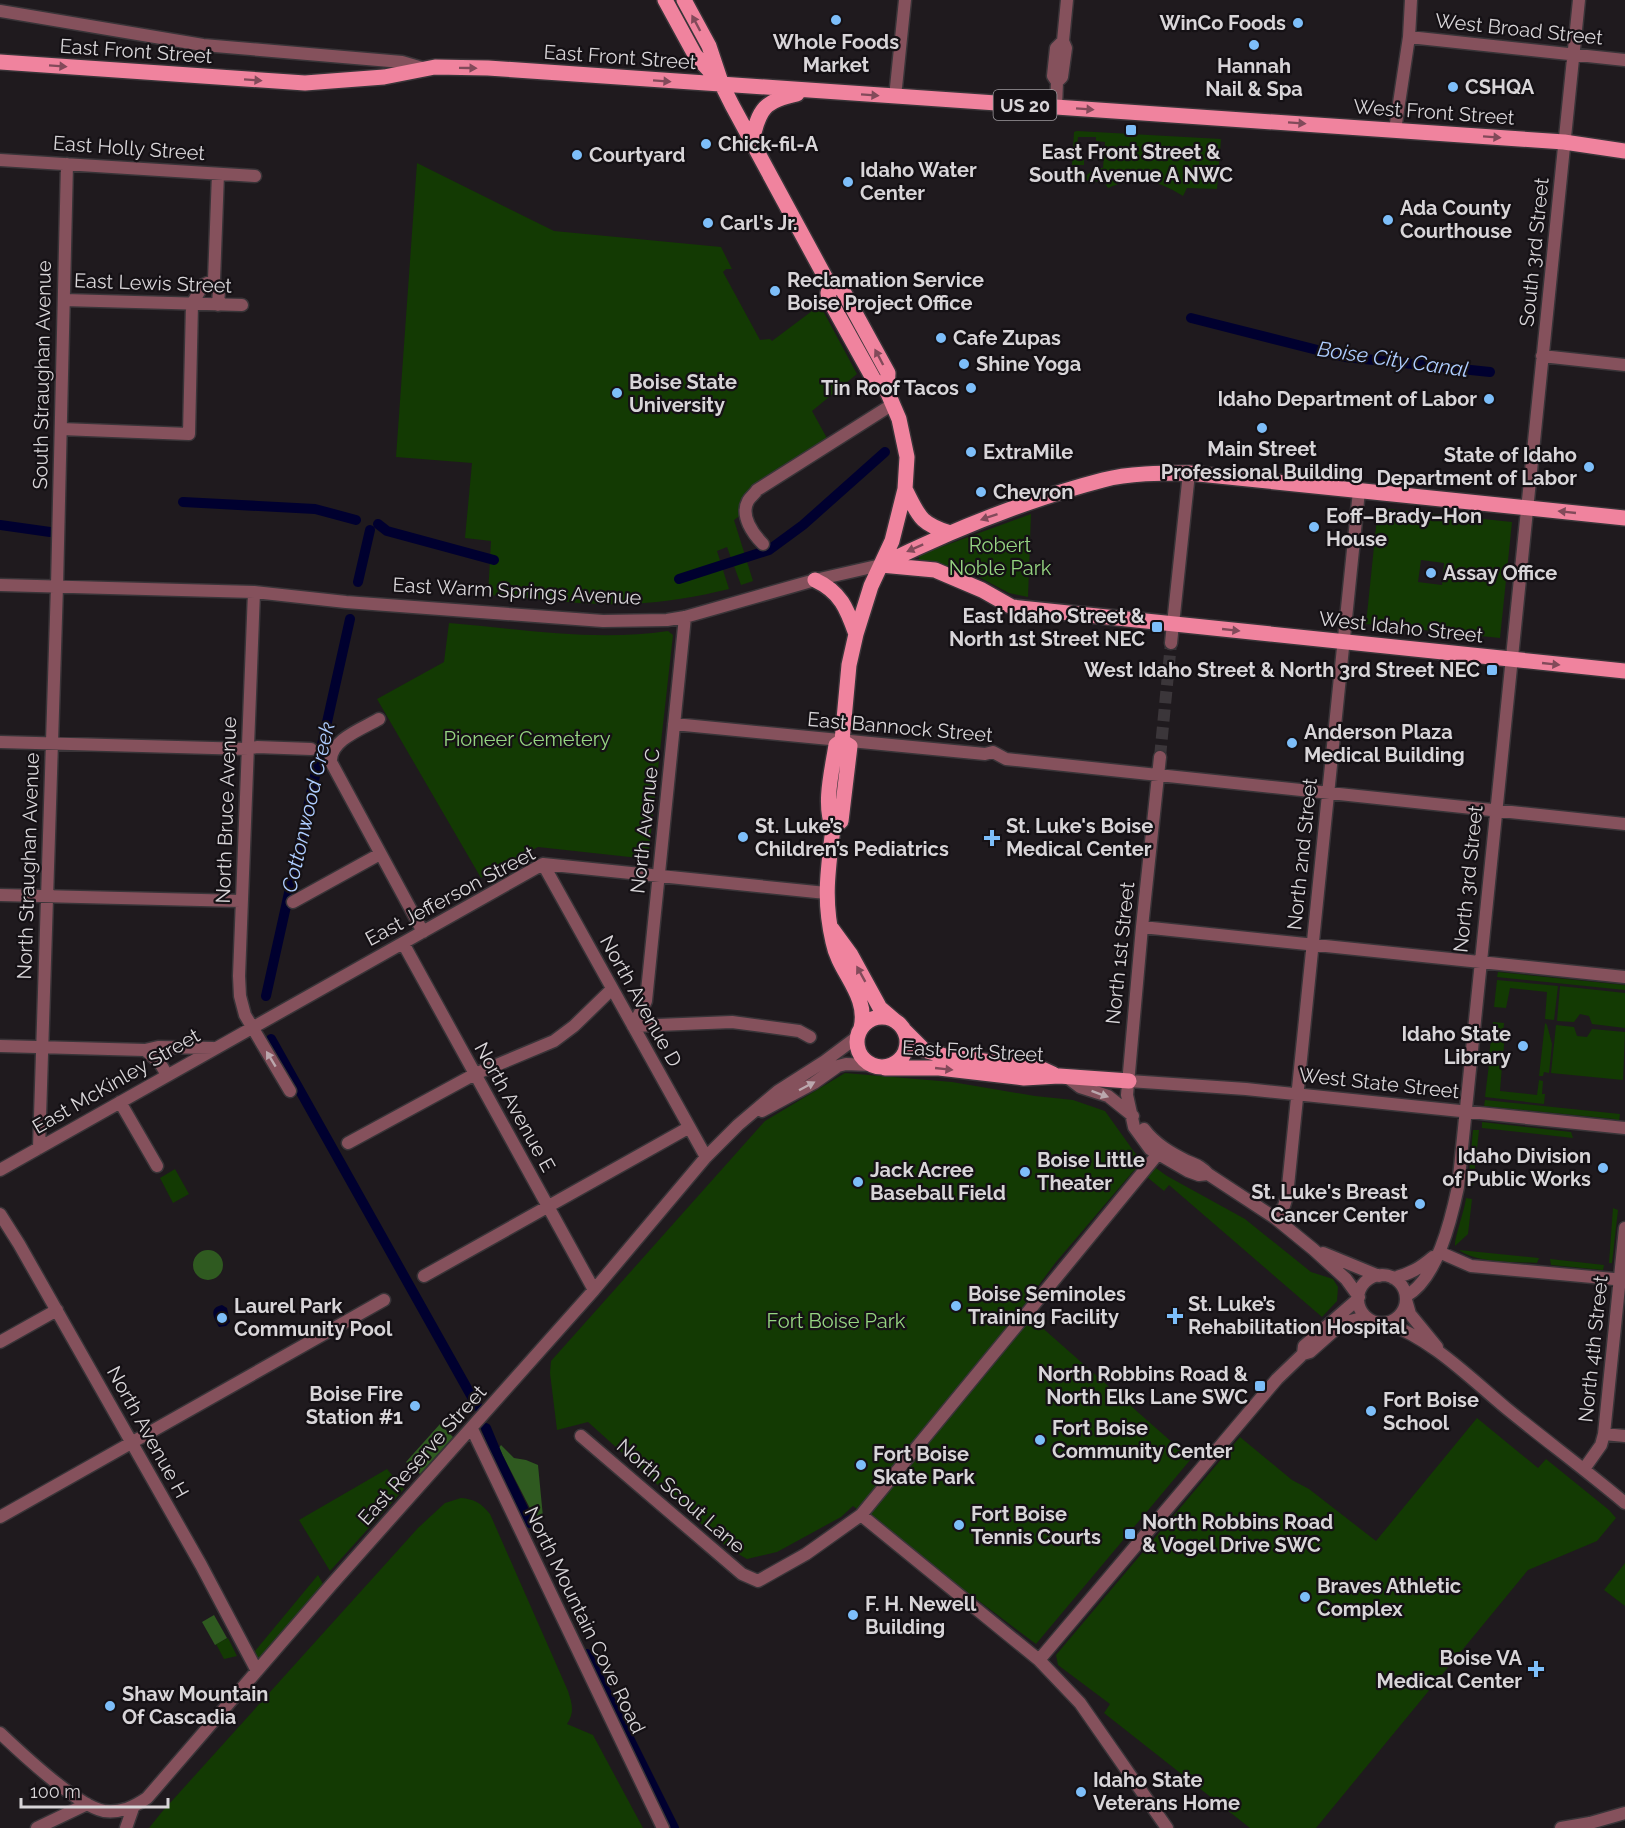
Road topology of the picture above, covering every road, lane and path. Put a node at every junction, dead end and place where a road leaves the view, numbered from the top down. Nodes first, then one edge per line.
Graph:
1 (665, 0) edge
2 (684, 0) edge
3 (906, 0) edge
4 (1067, 0) edge
5 (1412, 0) edge
6 (1579, 0) edge
7 (0, 11) edge
8 (1409, 37) junction
9 (1574, 54) junction
10 (1625, 60) edge
11 (0, 62) edge
12 (426, 69) junction
13 (722, 85) junction
14 (811, 91) junction
15 (895, 97) junction
16 (1056, 107) junction
17 (1239, 119) joint
18 (1395, 130) junction
19 (752, 141) junction
20 (1564, 142) junction
21 (1625, 151) edge
22 (0, 160) edge
23 (67, 164) junction
24 (218, 174) junction
25 (255, 176) dead end
26 (214, 280) junction
27 (830, 286) junction
28 (64, 300) junction
29 (192, 304) junction
30 (218, 305) junction
31 (242, 306) dead end
32 (857, 315) junction
33 (860, 355) junction
34 (1542, 356) junction
35 (1625, 365) edge
36 (890, 398) junction
37 (61, 429) junction
38 (1189, 473) junction
39 (905, 489) junction
40 (1359, 491) junction
41 (1527, 508) junction
42 (1625, 518) edge
43 (950, 533) junction
44 (763, 544) dead end
45 (881, 565) junction
46 (815, 580) junction
47 (0, 585) edge
48 (57, 586) junction
49 (254, 592) junction
50 (685, 617) junction
51 (1173, 624) junction
52 (856, 634) junction
53 (1343, 642) junction
54 (1171, 643) tunnel mouth
55 (1511, 660) junction
56 (1625, 671) edge
57 (379, 719) dead end
58 (674, 724) junction
59 (842, 741) junction
60 (0, 742) edge
61 (51, 744) junction
62 (248, 749) junction
63 (311, 749) dead end
64 (1160, 757) tunnel mouth
65 (1158, 775) junction
66 (1328, 793) junction
67 (1495, 811) junction
68 (1625, 824) edge
69 (380, 854) junction
70 (543, 864) junction
71 (659, 875) junction
72 (826, 893) junction
73 (0, 894) edge
74 (46, 896) junction
75 (242, 902) junction
76 (294, 902) dead end
77 (830, 925) junction
78 (1142, 927) junction
79 (423, 932) junction
80 (403, 943) junction
81 (1312, 944) junction
82 (1479, 962) junction
83 (1625, 977) edge
84 (612, 988) junction
85 (900, 1025) junction
86 (252, 1026) junction
87 (633, 1026) junction
88 (859, 1033) junction
89 (810, 1037) dead end
90 (0, 1046) edge
91 (41, 1047) junction
92 (214, 1048) junction
93 (145, 1050) junction
94 (878, 1066) junction
95 (475, 1074) junction
96 (167, 1075) junction
97 (1063, 1077) junction
98 (1129, 1081) junction
99 (290, 1090) dead end
100 (1297, 1094) junction
101 (120, 1102) junction
102 (1467, 1112) junction
103 (1131, 1114) junction
104 (738, 1125) junction
105 (688, 1128) junction
106 (1625, 1128) edge
107 (348, 1143) dead end
108 (39, 1148) junction
109 (1157, 1155) junction
110 (706, 1157) junction
111 (157, 1166) dead end
112 (0, 1170) edge
113 (1208, 1174) junction
114 (548, 1207) junction
115 (0, 1214) edge
116 (1275, 1218) junction
117 (1625, 1228) edge
118 (1313, 1249) junction
119 (1439, 1252) junction
120 (424, 1276) dead end
121 (1379, 1276) junction
122 (1393, 1278) junction
123 (1622, 1280) edge
124 (594, 1290) junction
125 (1358, 1298) junction
126 (1406, 1298) junction
127 (384, 1300) dead end
128 (57, 1310) junction
129 (1366, 1317) junction
130 (1386, 1323) junction
131 (0, 1342) edge
132 (1303, 1354) junction
133 (1443, 1355) junction
134 (472, 1429) junction
135 (1604, 1434) junction
136 (581, 1436) dead end
137 (1625, 1436) edge
138 (132, 1443) junction
139 (1584, 1469) junction
140 (1625, 1503) edge
141 (861, 1515) junction
142 (0, 1517) edge
143 (1039, 1660) junction
144 (257, 1671) junction
145 (0, 1733) edge
146 (87, 1804) junction
147 (132, 1808) junction
148 (1625, 1814) edge
149 (37, 1828) edge
150 (126, 1828) edge
151 (663, 1828) edge
152 (1167, 1828) edge
153 (1561, 1828) edge

1 - 13 main road
13 -> 2 main road
3 - 15 street
4 - 16 street
5 - 8 street
6 - 9 street, South 3rd Street
7 - 12 street
8 - 9 street, West Broad Street
8 - 18 street
9 - 10 street, West Broad Street
9 - 20 street, South 3rd Street
11 -> 12 main road, East Front Street
12 -> 13 main road, East Front Street
13 - 14 main road, East Front Street / US 20
13 - 19 main road
14 -> 15 main road, East Front Street / US 20
14 - 19 main road
15 - 16 main road, East Front Street / US 20
16 -> 17 main road, East Front Street / US 20
17 -> 18 main road, West Front Street / US 20
18 -> 20 main road, West Front Street / US 20
19 - 27 main road
20 - 21 main road, West Front Street / US 20
20 - 34 street, South 3rd Street
22 - 23 street, East Holly Street
23 - 24 street, East Holly Street
23 - 28 street, South Straughan Avenue
24 - 25 street, East Holly Street
24 - 26 street
26 - 29 street
26 - 30 street
27 - 32 main road, East Fort Street
27 - 33 main road
28 - 29 street, East Lewis Street
28 - 37 street, South Straughan Avenue
29 - 30 street, East Lewis Street
29 - 37 street
30 - 31 street, East Lewis Street
32 - 33 main road
36 -> 32 main road, East Fort Street
33 - 36 main road
34 - 35 street
34 - 41 street, South 3rd Street
36 - 39 main road, East Fort Street
36 - 44 street
37 - 48 street, South Straughan Avenue
38 - 40 main road, East Warm Springs Avenue
38 -> 43 main road, East Warm Springs Avenue
38 - 51 street
39 - 43 main road
39 - 45 main road, East Fort Street
40 - 41 main road, East Warm Springs Avenue
40 - 53 street, North 2nd Street
42 -> 41 main road, East Warm Springs Avenue
41 - 55 street, North 3rd Street
43 -> 45 main road, East Warm Springs Avenue
45 - 46 street, East Warm Springs Avenue
45 - 51 main road, West Idaho Street
45 - 52 main road, East Fort Street
46 - 50 street, East Warm Springs Avenue
46 - 52 main road
47 - 48 street, East Warm Springs Avenue
48 - 49 street, East Warm Springs Avenue
48 - 61 street, North Straughan Avenue
49 - 50 street, East Warm Springs Avenue
49 - 62 street, North Bruce Avenue
50 - 58 street, North Avenue C
51 -> 53 main road, West Idaho Street
51 - 54 street
52 - 59 main road, East Fort Street
53 - 55 main road, West Idaho Street
53 - 66 street, North 2nd Street
55 -> 56 main road, West Idaho Street
55 - 67 street, North 3rd Street
57 - 69 street
58 - 59 street, East Bannock Street
58 - 71 street, North Avenue C
59 - 65 street, East Bannock Street
59 - 72 main road, East Fort Street
60 - 61 street
61 - 62 street
61 - 74 street, North Straughan Avenue
62 - 63 street
62 - 75 street, North Bruce Avenue
64 - 65 street, North 1st Street
65 - 66 street, East Bannock Street
65 - 78 street, North 1st Street
66 - 67 street, East Bannock Street
66 - 81 street, North 2nd Street
67 - 68 street, East Bannock Street
67 - 82 street, North 3rd Street
69 - 76 street
69 - 79 street
70 - 71 street, East Jefferson Street
70 - 79 street, East Jefferson Street
70 - 84 street, North Avenue D
71 - 72 street, East Jefferson Street
71 - 87 street, North Avenue C
72 - 77 main road, East Fort Street
73 - 74 street
74 - 75 street
74 - 91 street, North Straughan Avenue
75 - 86 street, North Bruce Avenue
85 -> 77 main road, East Fort Street
77 - 88 main road, East Fort Street
78 - 81 street
78 - 98 street, North 1st Street
79 - 80 street, East Jefferson Street
80 - 86 street, East Jefferson Street
80 - 95 street, North Avenue E
81 - 82 street
81 - 100 street, North 2nd Street
82 - 83 street
82 - 102 street, North 3rd Street
84 - 87 street, North Avenue D
84 - 95 street
85 - 88 main road
85 - 94 main road
85 - 97 main road, East Fort Street
86 - 92 street, East McKinley Street
99 -> 86 street, North Bruce Avenue
87 - 89 street
87 - 105 street, North Avenue D
88 - 94 main road
88 - 104 street, East Reserve Street
90 - 91 street
91 - 93 street
91 - 108 street, North Straughan Avenue
92 - 93 street
92 - 96 street, East McKinley Street
93 - 96 street
94 -> 97 main road, East Fort Street
104 -> 94 street, East Reserve Street
95 - 107 street
95 - 114 street, North Avenue E
96 - 101 street, East McKinley Street
97 - 98 main road, East Fort Street
97 -> 103 street
98 - 100 street, West State Street
98 - 103 street, North 1st Street
100 - 102 street, West State Street
100 - 116 street, North 2nd Street
101 - 108 street, East McKinley Street
101 - 111 street
102 - 106 street, West State Street
102 - 119 street, North 3rd Street
103 - 109 street
103 - 113 street
104 - 110 street, East Reserve Street
105 - 110 street, North Avenue D
105 - 114 street
108 - 112 street, East McKinley Street
109 - 113 street
109 - 141 street
110 - 124 street, East Reserve Street
113 - 116 street
114 - 120 street
114 - 124 street, North Avenue E
115 - 128 street, North Avenue H
116 - 118 street
117 - 123 street, North 4th Street
118 - 121 street
118 - 125 street
119 - 122 street
119 - 123 street
119 - 126 street, North 3rd Street
121 - 122 street
121 - 125 street
122 - 126 street
123 - 135 street, North 4th Street
124 - 134 street, East Reserve Street
125 - 129 street
125 - 132 street
126 - 130 street
126 - 133 street
127 - 138 street
128 - 131 street
128 - 138 street, North Avenue H
129 - 130 street
129 - 132 street
130 - 133 street
132 - 143 street
133 - 139 street
134 - 144 street, East Reserve Street
134 - 151 street, North Mountain Cove Road
135 - 137 street
135 - 139 street, North 4th Street
136 - 141 street, North Scout Lane
138 - 142 street
138 - 144 street, North Avenue H
139 - 140 street
141 - 143 street
143 - 152 street
144 - 147 street, East Reserve Street
145 - 146 street
146 - 147 street
146 - 149 street
147 - 150 street
148 - 153 street

